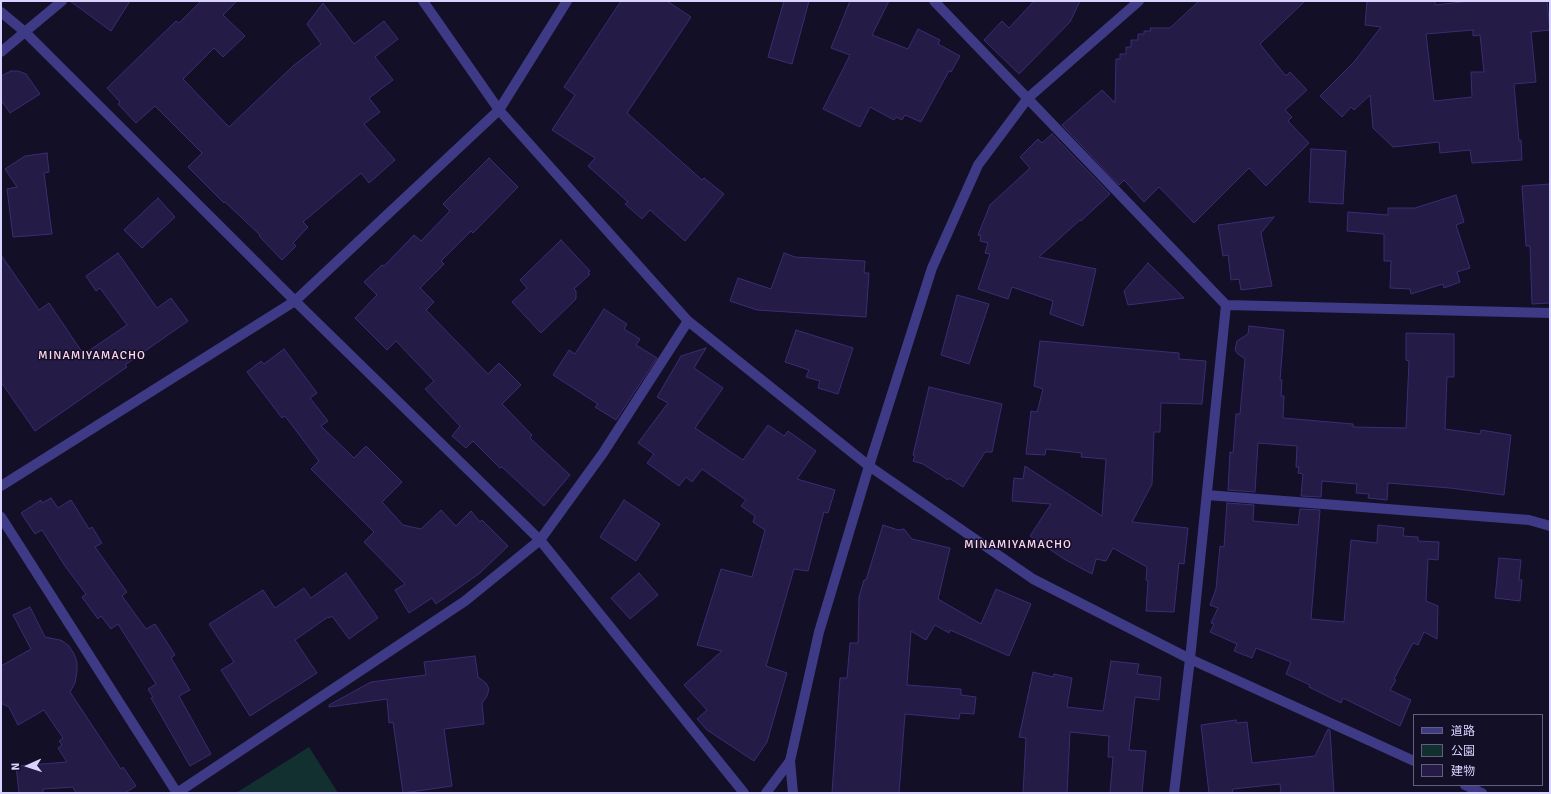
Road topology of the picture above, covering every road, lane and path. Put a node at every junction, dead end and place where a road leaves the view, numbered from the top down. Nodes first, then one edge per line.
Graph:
1 (62, 1) edge
2 (423, 1) edge
3 (567, 1) edge
4 (934, 1) edge
5 (1139, 1) edge
6 (1, 12) edge
7 (25, 32) junction
8 (1, 52) edge
9 (1028, 98) junction
10 (499, 110) junction
11 (295, 301) junction
12 (1226, 305) junction
13 (1550, 313) edge
14 (688, 321) junction
15 (869, 466) junction
16 (1, 486) edge
17 (1207, 495) junction
18 (1, 517) edge
19 (1550, 526) edge
20 (540, 540) junction
21 (1190, 659) junction
22 (790, 761) junction
23 (1413, 762) edge
24 (1467, 786) edge
25 (177, 793) edge
26 (744, 793) edge
27 (766, 793) edge
28 (793, 793) edge
29 (1174, 793) edge
30 (1482, 793) edge

1 - 7 street
2 - 10 street
3 - 10 street
4 - 9 street
5 - 9 street
6 - 7 street
7 - 8 street
7 - 11 street
9 - 12 street
9 - 15 street
10 - 11 street
10 - 14 street
11 - 16 street
11 - 20 street
12 - 13 street
12 - 17 street
14 - 15 street
14 - 20 street
15 - 21 street
15 - 22 street
17 - 19 street
17 - 21 street
18 - 25 street
20 - 25 street
20 - 26 street
21 - 23 street
21 - 29 street
22 - 27 street
22 - 28 street
24 - 30 street

